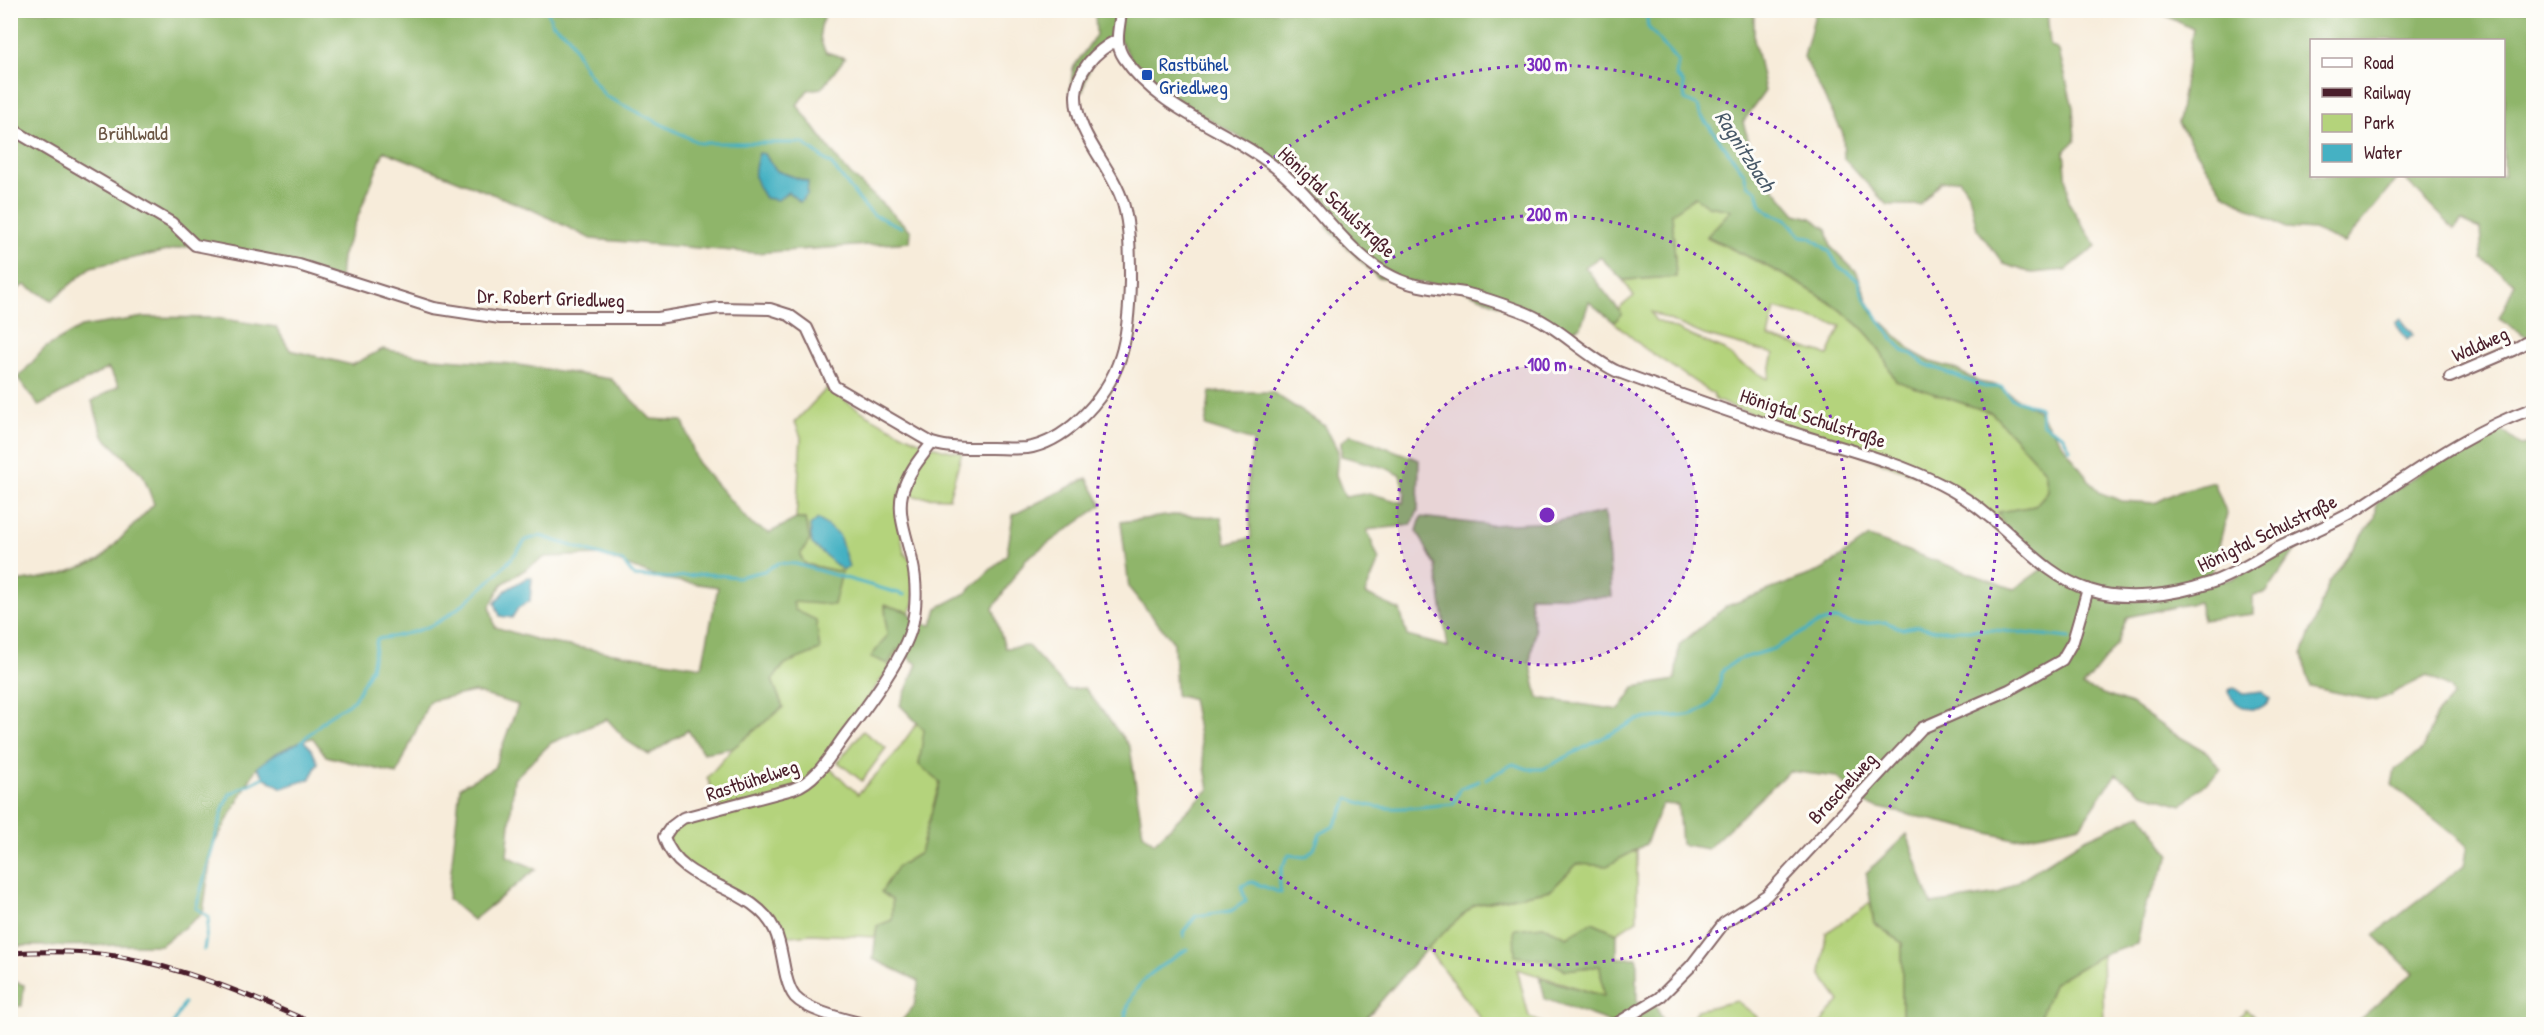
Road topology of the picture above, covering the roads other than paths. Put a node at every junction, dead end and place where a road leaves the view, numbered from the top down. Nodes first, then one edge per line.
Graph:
1 (1121, 10) edge
2 (1117, 40) junction
3 (10, 128) edge
4 (2525, 343) dead end
5 (2450, 377) dead end
6 (2534, 408) edge
7 (932, 443) junction
8 (2088, 589) junction
9 (863, 1024) edge
10 (1616, 1024) edge

1 - 2 street
2 - 7 street
2 - 8 street, Hönigtal Schulstraße
3 - 7 street, Dr. Robert Griedlweg
4 - 5 street, Waldweg
6 - 8 street, Hönigtal Schulstraße
7 - 9 street, Rastbühelweg
8 - 10 street, Braschelweg

